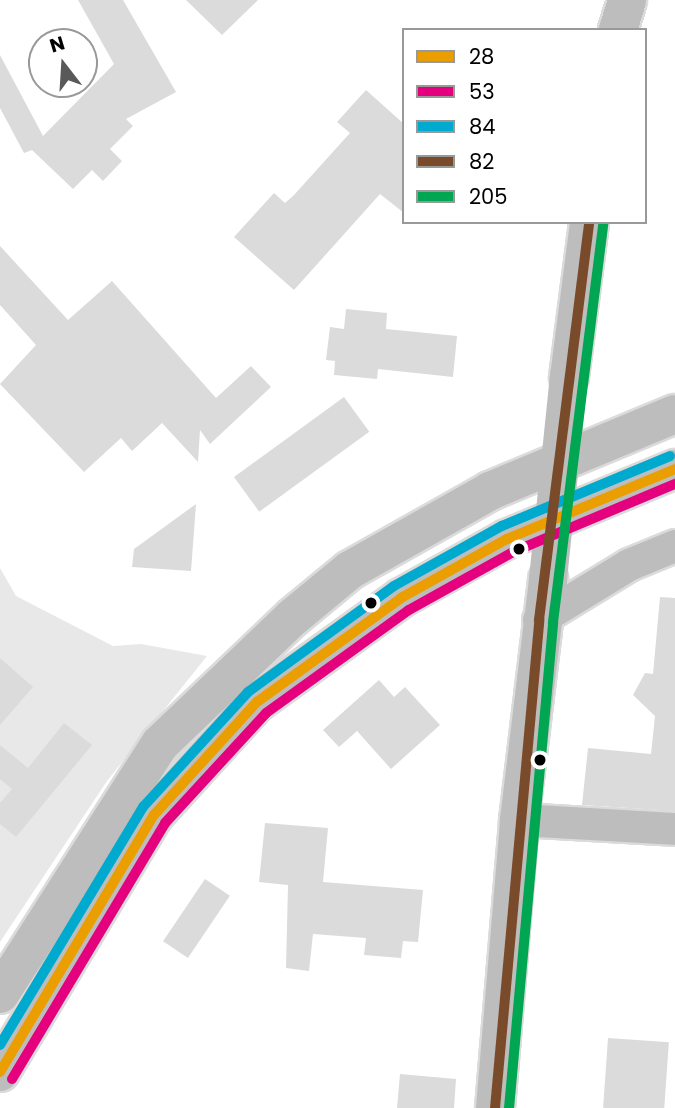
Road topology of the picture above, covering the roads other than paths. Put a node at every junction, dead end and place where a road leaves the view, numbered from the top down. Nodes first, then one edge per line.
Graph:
1 (607, 0) edge
2 (627, 0) edge
3 (611, 28) edge
4 (619, 28) edge
5 (589, 224) edge
6 (675, 414) edge
7 (675, 470) edge
8 (675, 546) edge
9 (539, 620) junction
10 (519, 820) junction
11 (675, 829) edge
12 (0, 994) edge
13 (0, 1072) edge
14 (495, 1108) edge

1 - 3 main road
2 - 4 main road
5 - 9 main road, bridge
6 - 12 main road
7 - 13 main road
8 - 9 street
9 - 10 main road
10 - 11 street
10 - 14 main road

